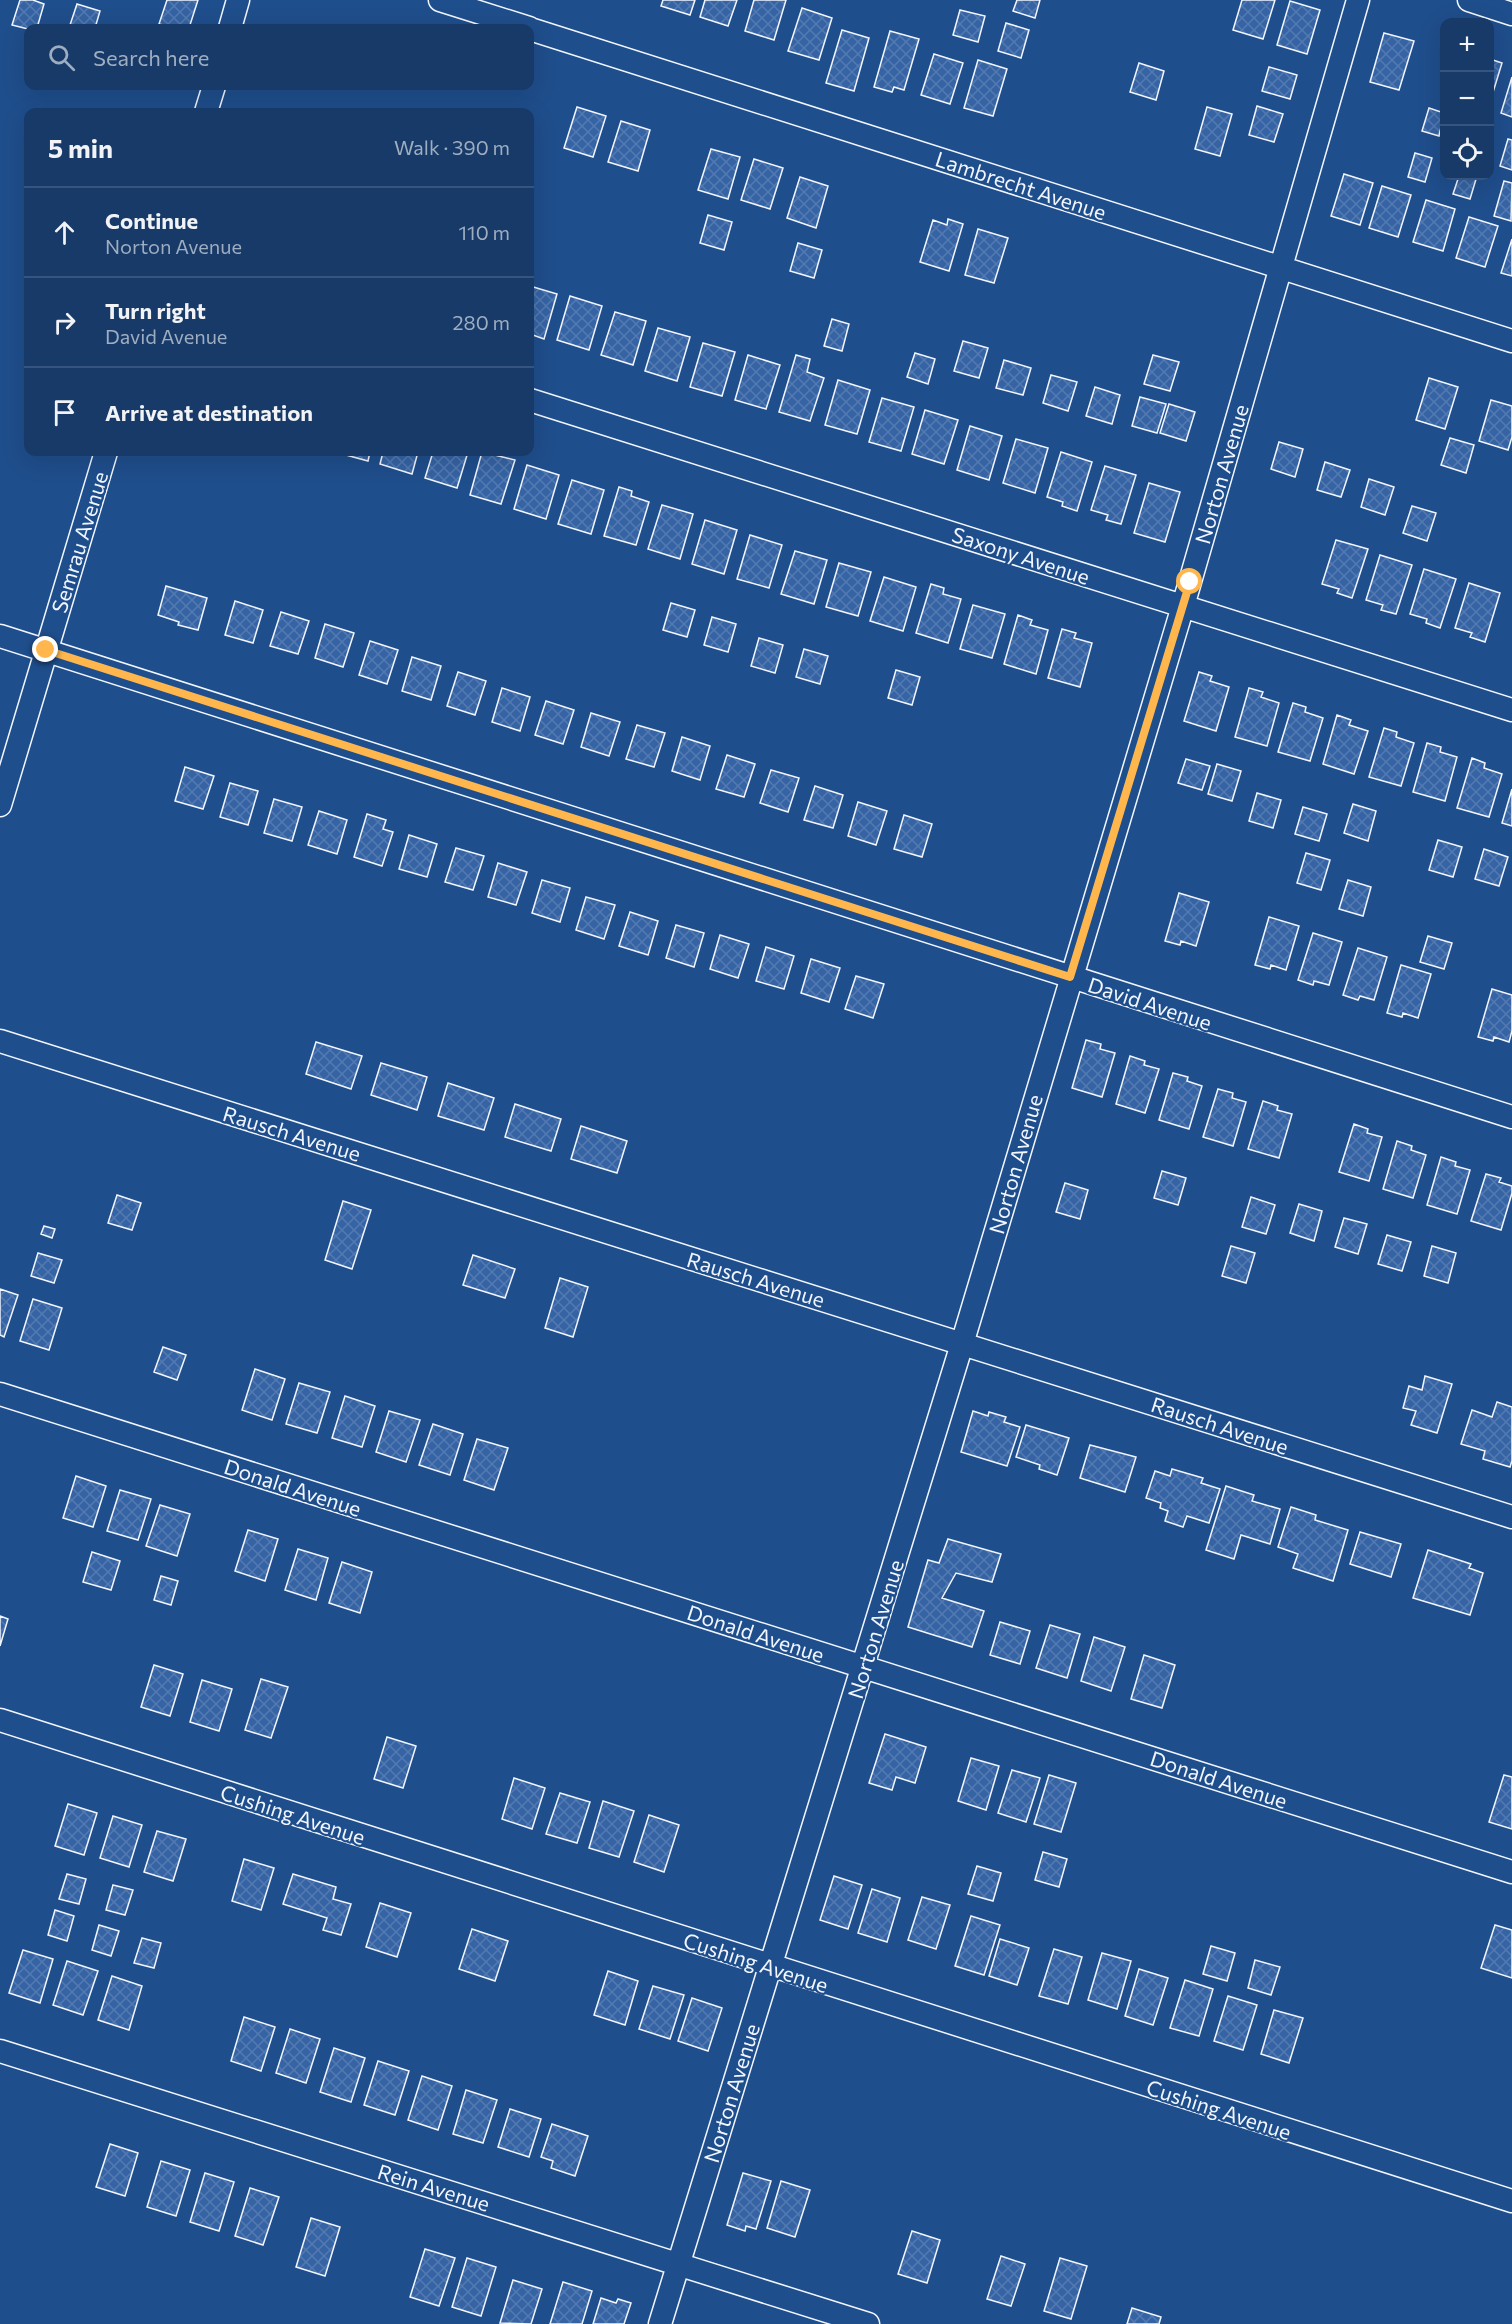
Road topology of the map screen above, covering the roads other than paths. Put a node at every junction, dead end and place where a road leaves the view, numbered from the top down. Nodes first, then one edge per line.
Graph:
1 (238, 0) edge
2 (440, 0) edge
3 (1358, 0) edge
4 (1469, 0) edge
5 (1512, 14) edge
6 (231, 24) edge
7 (514, 24) edge
8 (534, 31) edge
9 (212, 90) edge
10 (207, 108) edge
11 (1281, 267) junction
12 (1512, 341) edge
13 (534, 401) edge
14 (105, 456) edge
15 (1183, 606) junction
16 (0, 636) edge
17 (46, 650) junction
18 (1512, 710) edge
19 (0, 805) edge
20 (1070, 977) junction
21 (0, 1041) edge
22 (1512, 1117) edge
23 (962, 1344) junction
24 (0, 1394) edge
25 (1512, 1517) edge
26 (863, 1667) junction
27 (0, 1720) edge
28 (1512, 1872) edge
29 (770, 1967) junction
30 (0, 2051) edge
31 (1512, 2201) edge
32 (680, 2263) junction
33 (660, 2324) edge
34 (868, 2324) edge

1 - 6 street
2 - 7 street, Lambrecht Avenue
3 - 11 street, Norton Avenue
4 - 5 street
8 - 11 street, Lambrecht Avenue
9 - 10 street
11 - 12 street, Lambrecht Avenue
11 - 15 street, Norton Avenue
13 - 15 street, Saxony Avenue
14 - 17 street, Semrau Avenue
15 - 18 street, Saxony Avenue
15 - 20 street, Norton Avenue
16 - 17 street, David Avenue
17 - 19 street, Semrau Avenue
17 - 20 street, David Avenue
20 - 22 street, David Avenue
20 - 23 street, Norton Avenue
21 - 23 street, Rausch Avenue
23 - 25 street, Rausch Avenue
23 - 26 street, Norton Avenue
24 - 26 street, Donald Avenue
26 - 28 street, Donald Avenue
26 - 29 street, Norton Avenue
27 - 29 street, Cushing Avenue
29 - 31 street, Cushing Avenue
29 - 32 street, Norton Avenue
30 - 32 street, Rein Avenue
32 - 33 street, Norton Avenue
32 - 34 street, Rein Avenue

